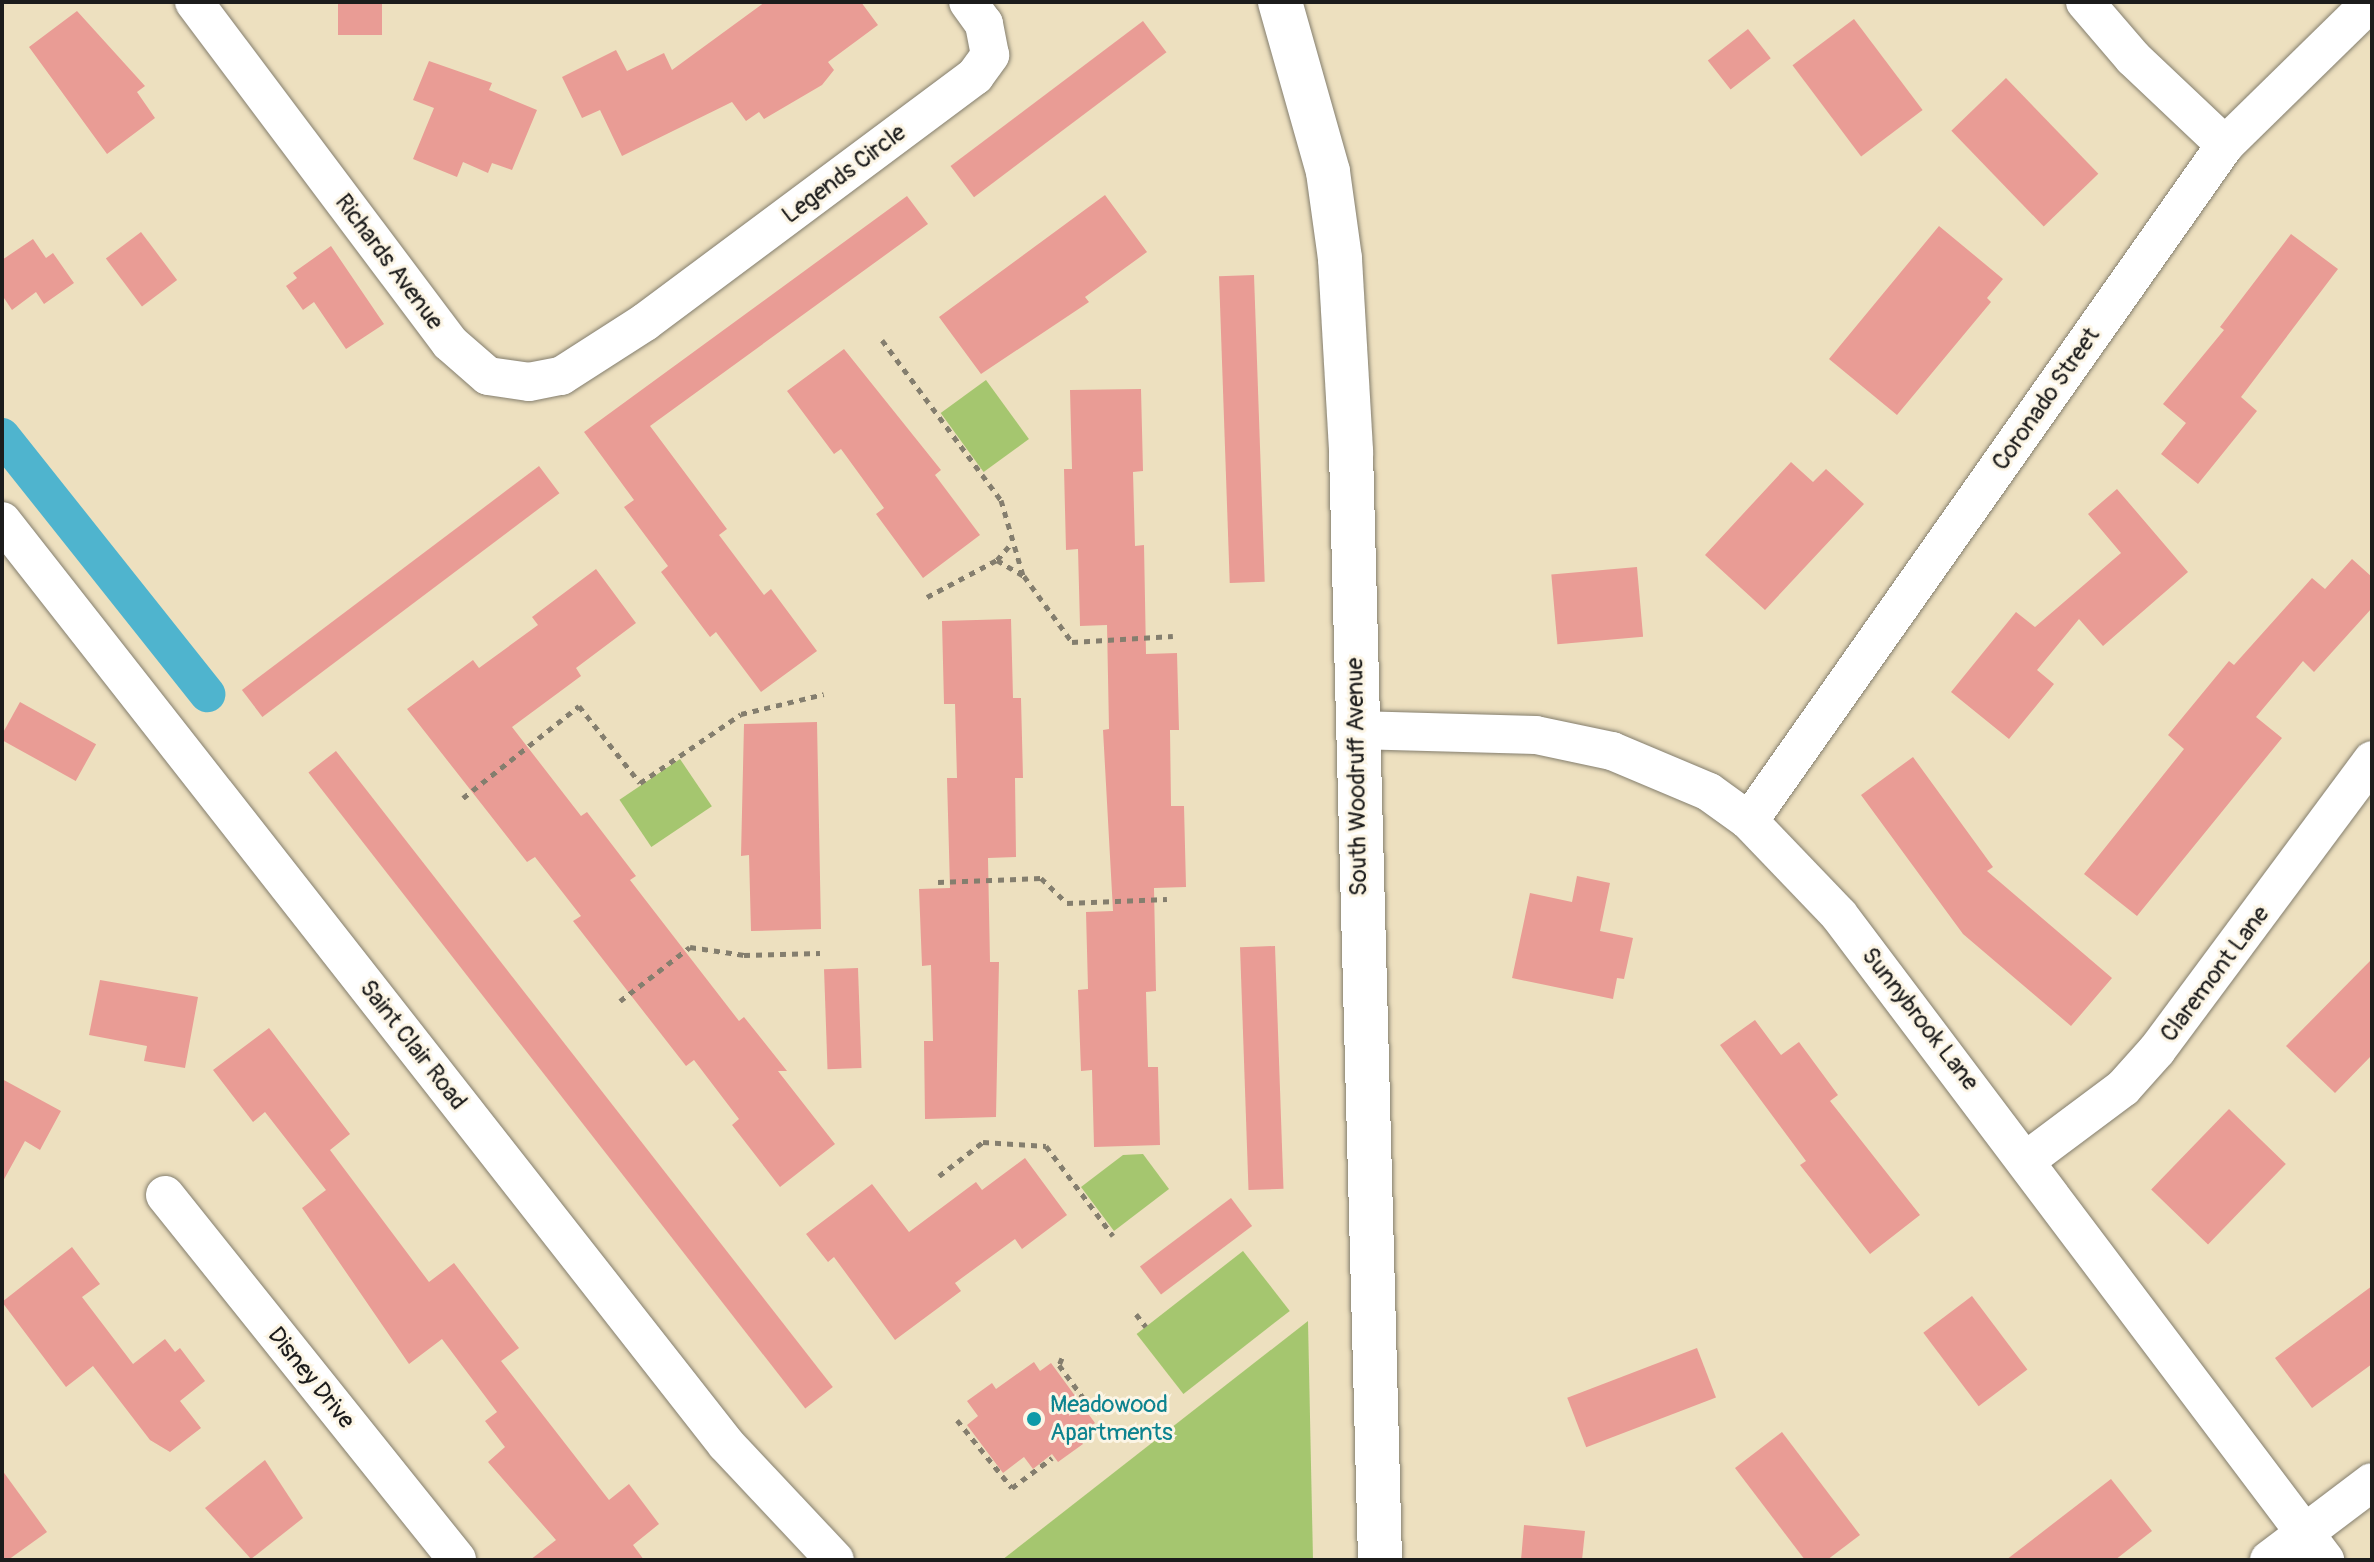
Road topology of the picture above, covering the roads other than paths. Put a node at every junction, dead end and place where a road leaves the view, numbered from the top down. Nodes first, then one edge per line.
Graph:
1 (194, 2) edge
2 (968, 2) edge
3 (1280, 2) edge
4 (2085, 2) edge
5 (2371, 2) edge
6 (2225, 145) junction
7 (645, 322) joint
8 (2, 521) edge
9 (1355, 730) junction
10 (2372, 760) edge
11 (1749, 821) junction
12 (2028, 1159) junction
13 (165, 1195) dead end
14 (2372, 1482) edge
15 (2315, 1547) edge
16 (827, 1558) edge
17 (457, 1560) edge
18 (1380, 1560) edge
19 (2269, 1560) edge

1 - 7 street, Richards Avenue
2 - 7 street, Legends Circle
3 - 9 main road, South Woodruff Avenue
4 - 6 street
5 - 6 street, Coronado Street
6 - 11 street, Coronado Street
8 - 16 street, Saint Clair Road
9 - 11 street, Sunnybrook Lane
9 - 18 main road, South Woodruff Avenue
10 - 12 street, Claremont Lane
11 - 12 street, Sunnybrook Lane
12 - 15 street, Sunnybrook Lane
13 - 17 street, Disney Drive
14 - 15 street
15 - 19 street

